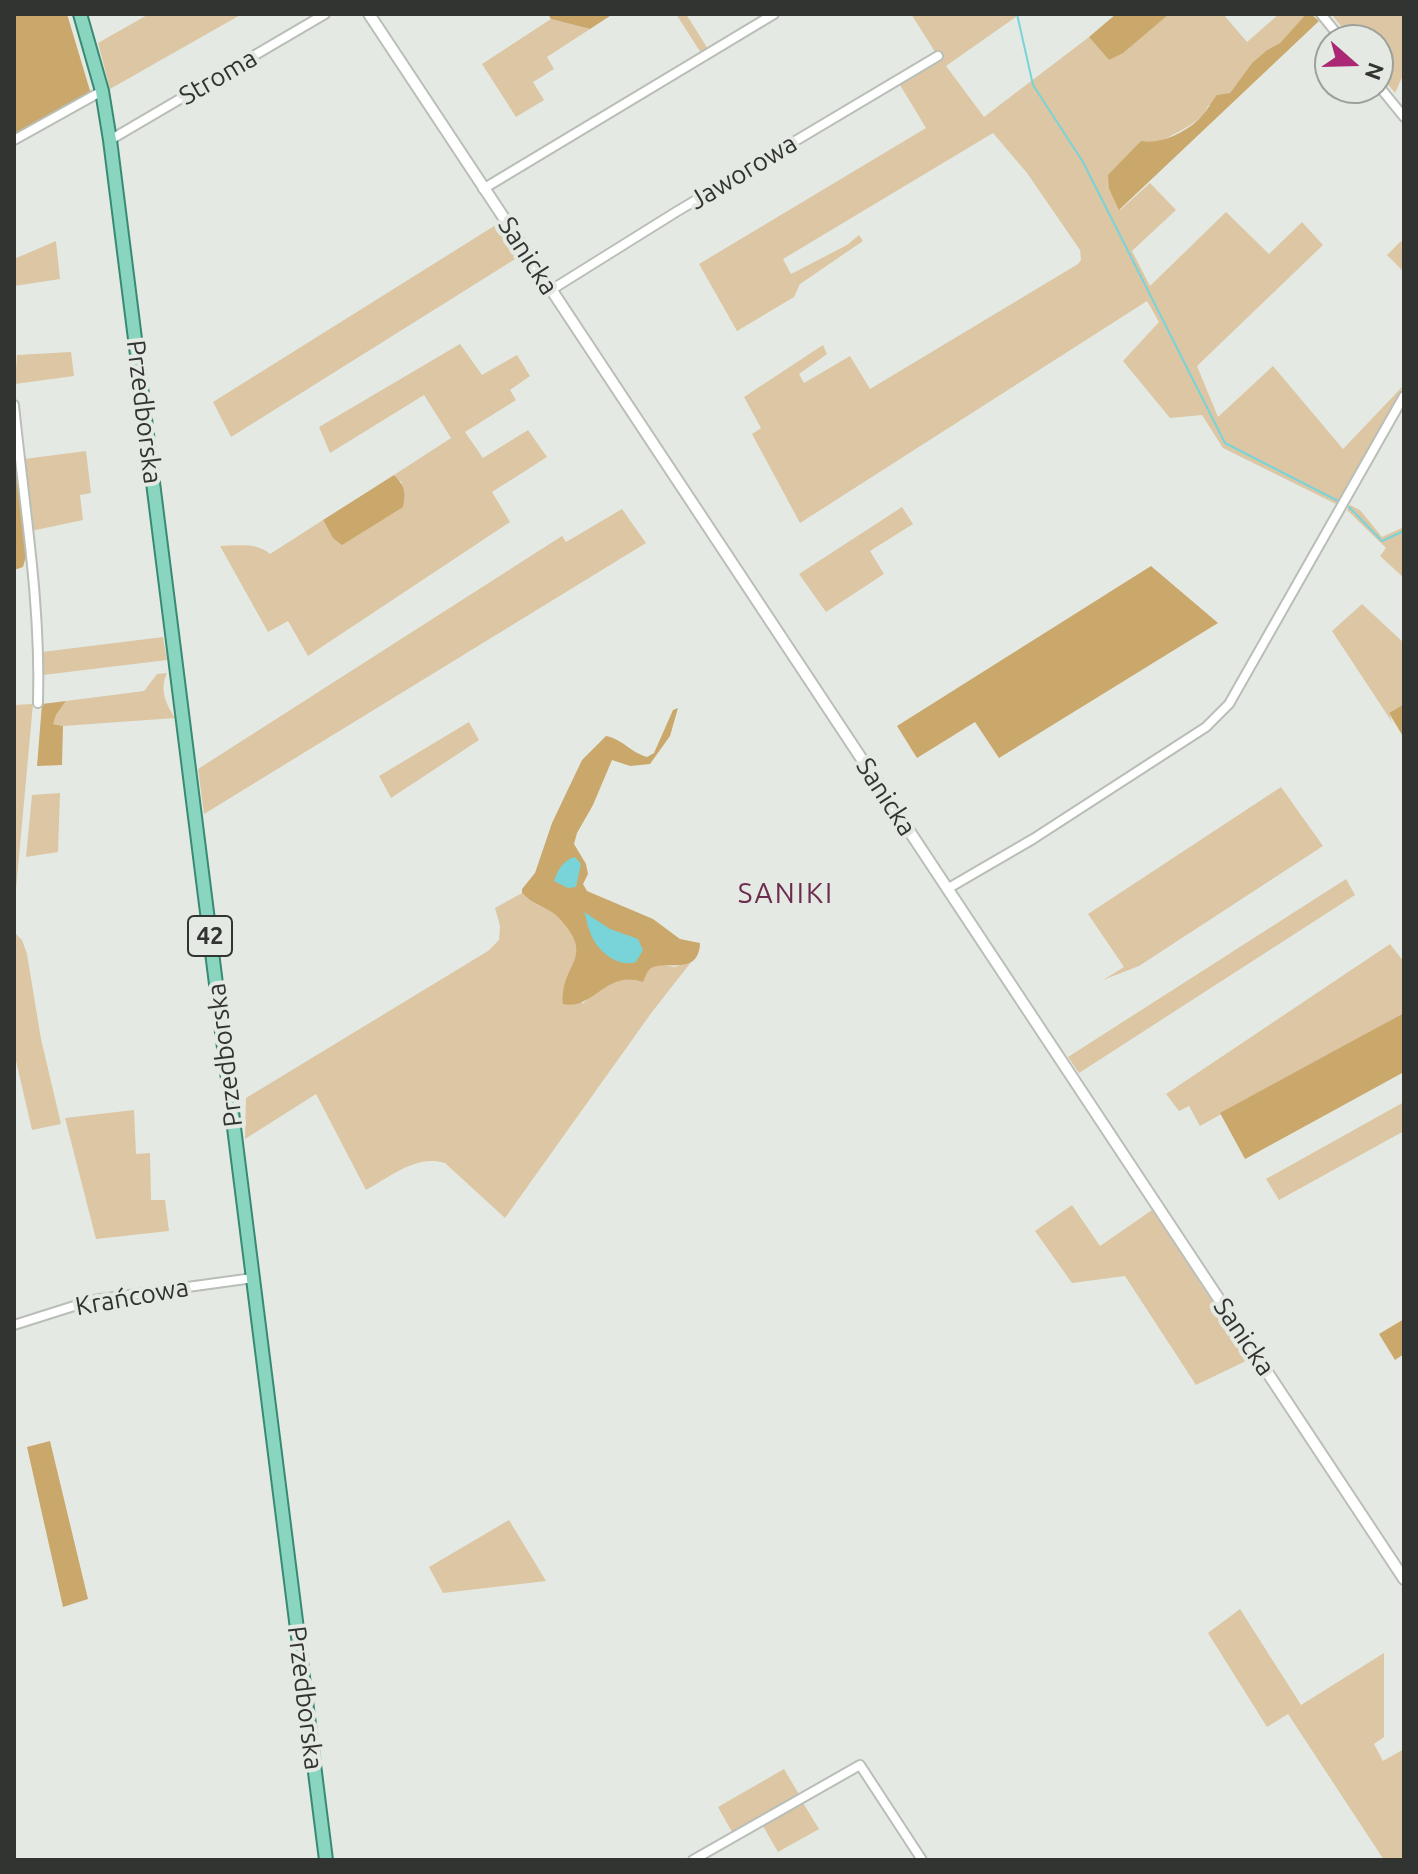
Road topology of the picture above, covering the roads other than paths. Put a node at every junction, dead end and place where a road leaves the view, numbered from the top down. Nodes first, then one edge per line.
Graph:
1 (80, 14) edge
2 (325, 14) edge
3 (369, 14) edge
4 (774, 14) edge
5 (938, 56) dead end
6 (102, 91) junction
7 (14, 140) edge
8 (110, 140) junction
9 (483, 189) junction
10 (551, 290) junction
11 (1404, 396) edge
12 (14, 405) edge
13 (38, 703) dead end
14 (947, 889) junction
15 (253, 1278) junction
16 (14, 1325) edge
17 (1404, 1579) edge
18 (326, 1860) edge
19 (693, 1860) edge
20 (922, 1860) edge

1 - 6 main road, Przedborska / 42
2 - 8 street, Stroma
3 - 9 street, Sanicka
4 - 9 street
5 - 10 street, Jaworowa
6 - 7 street
6 - 8 main road, Przedborska / 42
8 - 15 main road, Przedborska / 42
9 - 10 street, Sanicka
10 - 14 street, Sanicka
11 - 14 street
12 - 13 street
14 - 17 street, Sanicka
15 - 16 street, Krańcowa
15 - 18 main road, Przedborska / 42
19 - 20 street

